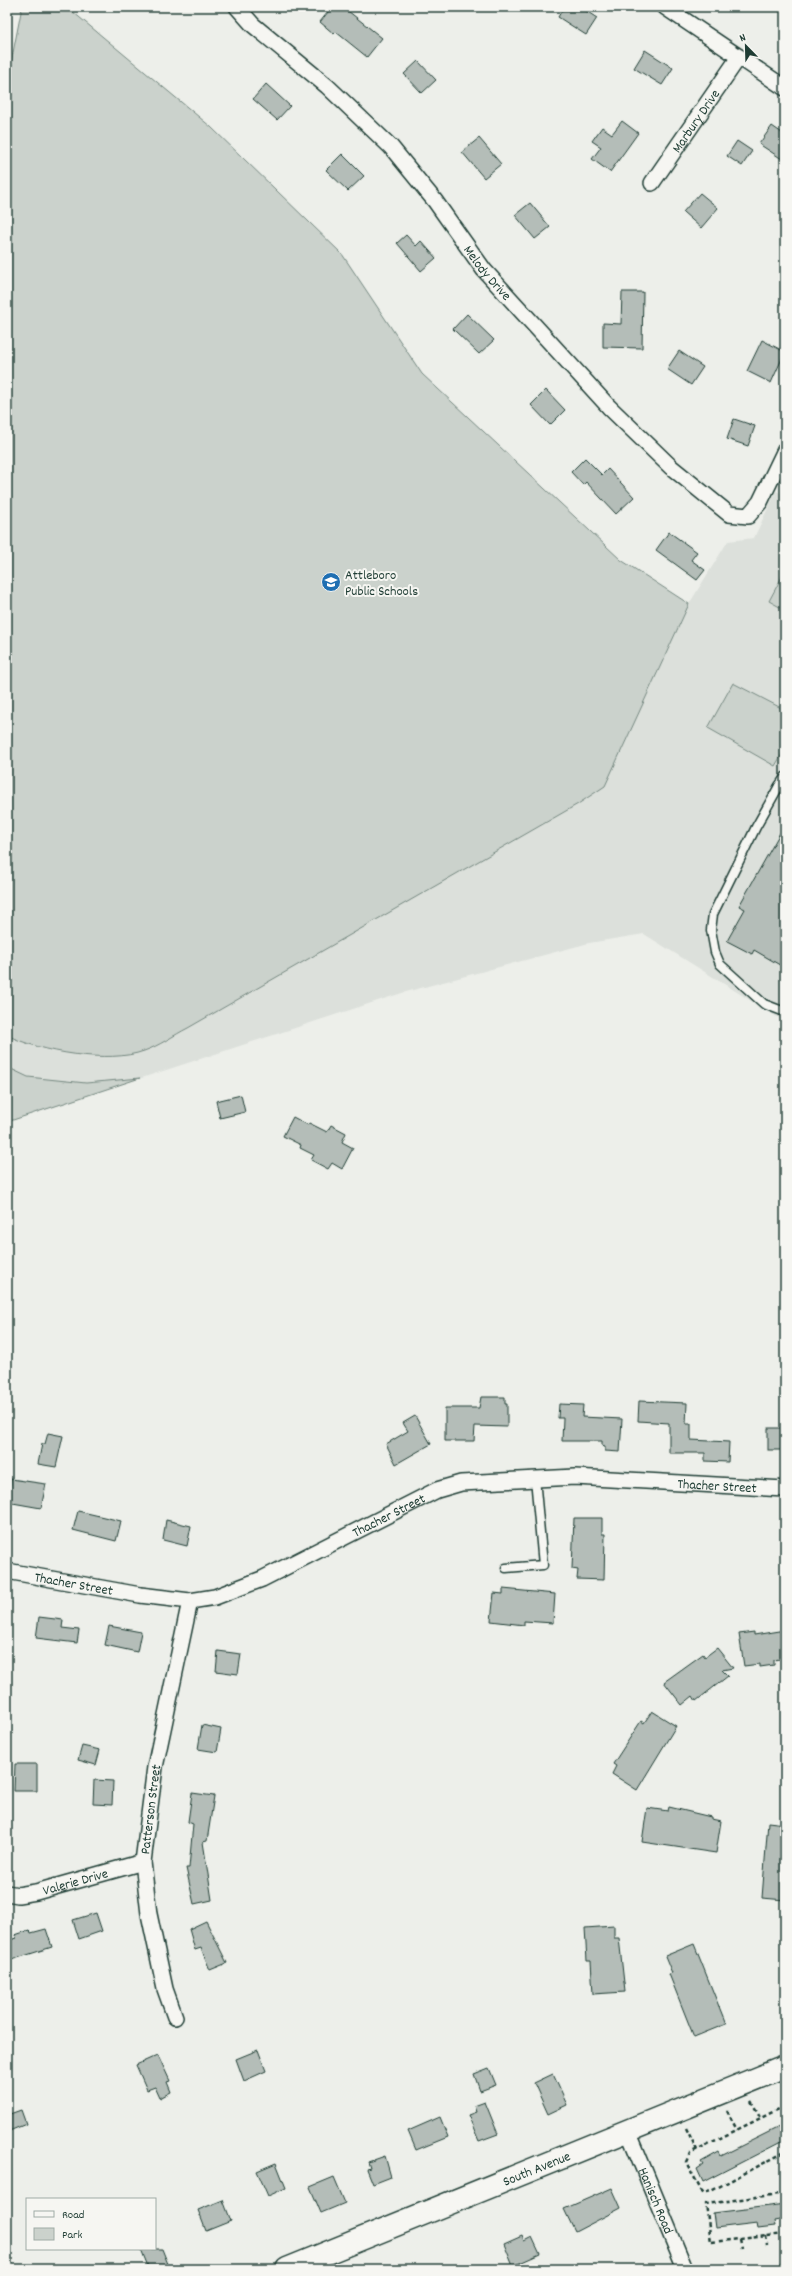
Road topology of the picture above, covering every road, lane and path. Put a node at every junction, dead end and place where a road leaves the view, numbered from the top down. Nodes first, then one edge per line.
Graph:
1 (237, 7) edge
2 (665, 7) edge
3 (739, 57) junction
4 (785, 88) edge
5 (652, 183) dead end
6 (785, 450) edge
7 (785, 777) edge
8 (782, 788) edge
9 (785, 1012) edge
10 (535, 1478) junction
11 (785, 1489) edge
12 (506, 1568) dead end
13 (7, 1572) edge
14 (190, 1601) junction
15 (143, 1862) junction
16 (7, 1894) edge
17 (174, 2017) dead end
18 (785, 2067) edge
19 (751, 2101) dead end
20 (785, 2106) edge
21 (727, 2110) dead end
22 (760, 2118) junction
23 (685, 2128) dead end
24 (737, 2130) junction
25 (628, 2131) junction
26 (697, 2150) junction
27 (785, 2152) edge
28 (785, 2193) edge
29 (785, 2234) edge
30 (766, 2236) junction
31 (740, 2239) junction
32 (767, 2245) dead end
33 (742, 2248) dead end
34 (287, 2269) edge
35 (686, 2269) edge

1 - 6 street, Melody Drive
2 - 3 street
3 - 4 street
3 - 5 street, Marbury Drive
7 - 8 lane
8 - 9 lane
10 - 11 street, Thacher Street
10 - 12 lane
10 - 14 street, Thacher Street
13 - 14 street, Thacher Street
14 - 15 street, Patterson Street
15 - 16 street, Valerie Drive
15 - 17 street, Patterson Street
18 - 25 highway, South Avenue
19 - 22 path
20 - 22 path
21 - 24 path
22 - 24 path
23 - 26 path
24 - 26 path
25 - 34 highway, South Avenue
25 - 35 street, Hanisch Road
26 - 27 path
28 - 31 path
29 - 30 path
30 - 31 path
30 - 32 path
31 - 33 path

